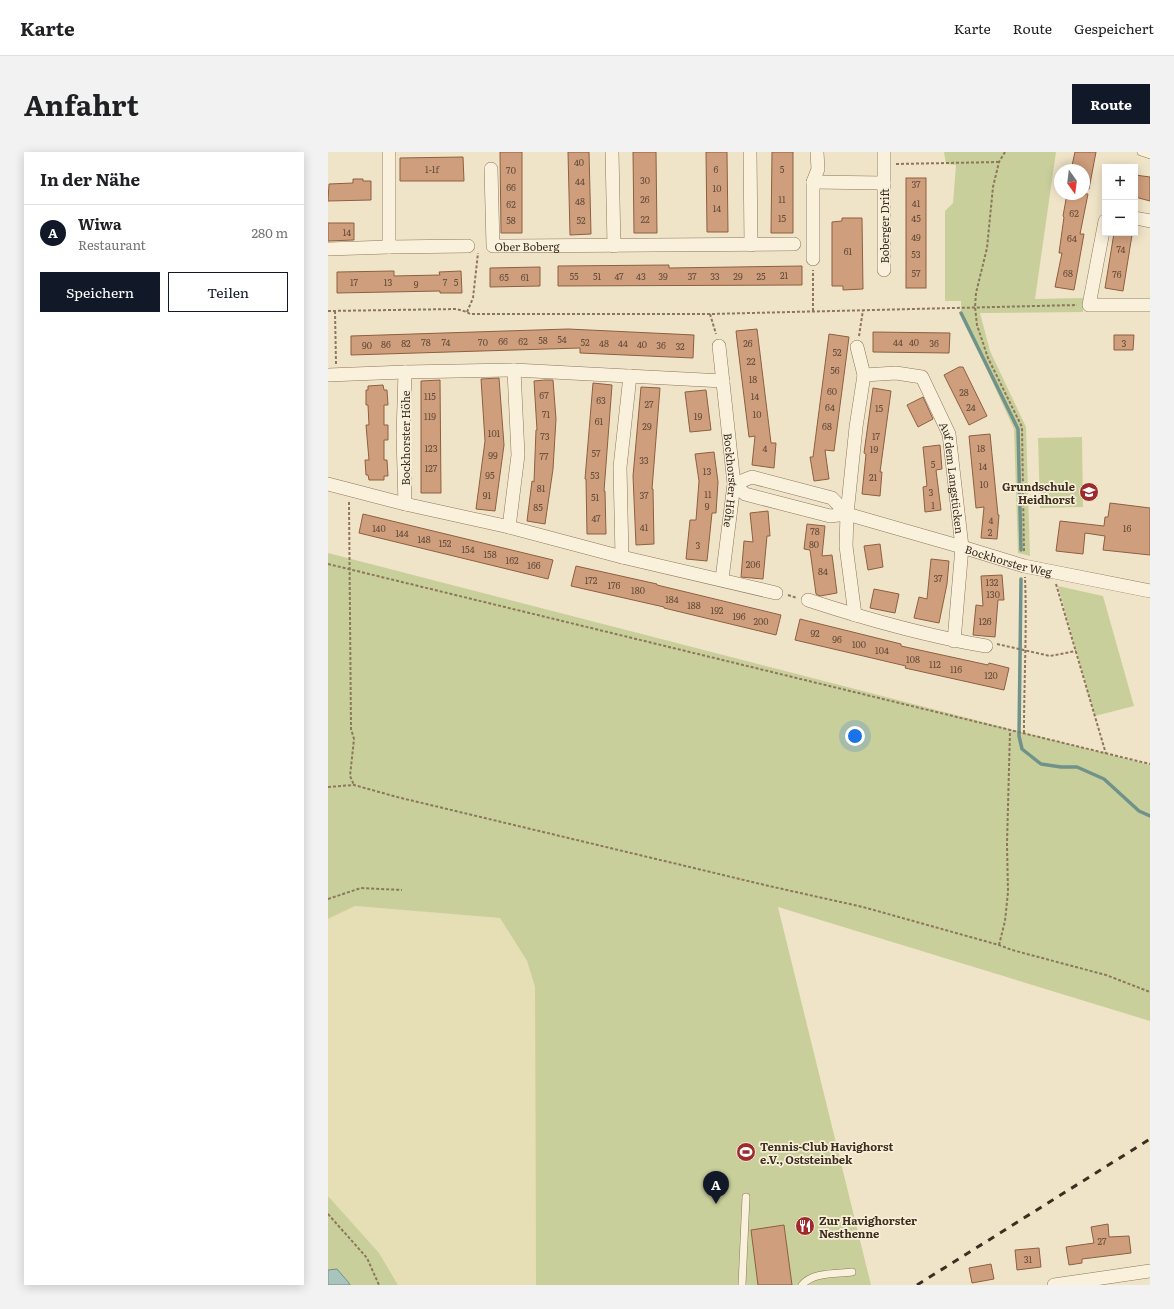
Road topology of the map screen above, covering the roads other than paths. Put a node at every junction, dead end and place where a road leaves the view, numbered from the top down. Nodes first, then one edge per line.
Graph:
1 (389, 152) edge
2 (612, 152) edge
3 (750, 152) edge
4 (818, 152) edge
5 (1141, 152) edge
6 (1150, 155) edge
7 (884, 158) edge
8 (491, 169) dead end
9 (813, 182) junction
10 (884, 183) junction
11 (1138, 219) edge
12 (1150, 221) edge
13 (1102, 236) edge
14 (751, 244) junction
15 (794, 244) dead end
16 (468, 246) dead end
17 (614, 246) junction
18 (389, 247) junction
19 (328, 249) edge
20 (813, 259) road end
21 (884, 270) dead end
22 (1150, 305) edge
23 (719, 346) road end
24 (857, 347) road end
25 (514, 370) junction
26 (406, 372) junction
27 (332, 375) edge
28 (864, 375) junction
29 (630, 376) junction
30 (723, 381) junction
31 (328, 484) edge
32 (734, 484) junction
33 (405, 504) junction
34 (847, 514) junction
35 (509, 527) junction
36 (962, 547) junction
37 (622, 557) junction
38 (722, 579) junction
39 (1150, 591) edge
40 (776, 593) road end
41 (808, 600) road end
42 (855, 615) junction
43 (954, 641) junction
44 (986, 646) road end
45 (746, 1197) dead end
46 (1150, 1271) edge
47 (852, 1272) dead end
48 (742, 1285) edge
49 (802, 1285) edge
50 (1054, 1285) edge

1 - 18 street
2 - 17 street
3 - 14 street
4 - 9 street
5 - 6 lane
7 - 10 street, Boberger Drift
8 - 17 street, Ober Boberg
9 - 10 street, Boberger Drift
9 - 20 street
10 - 21 street, Boberger Drift
11 - 12 street
13 - 22 street
14 - 15 street, Ober Boberg
14 - 17 street, Ober Boberg
16 - 18 street
18 - 19 street
23 - 30 street, Bockhorster Höhe
24 - 28 street
25 - 26 street
25 - 29 street
25 - 35 street
26 - 27 street
26 - 33 street, Bockhorster Höhe
28 - 34 street
28 - 36 street, Auf dem Langstücken
29 - 30 street
29 - 37 street
30 - 32 street, Bockhorster Höhe
31 - 33 street, Bockhorster Höhe
32 - 34 street, Bockhorster Weg
32 - 34 street
32 - 38 street, Bockhorster Höhe
33 - 35 street, Bockhorster Höhe
34 - 36 street, Bockhorster Weg
34 - 42 street
35 - 37 street, Bockhorster Höhe
36 - 39 street, Bockhorster Weg
36 - 43 street, Auf dem Langstücken
37 - 38 street, Bockhorster Höhe
38 - 40 street, Bockhorster Höhe
41 - 42 street
42 - 43 street
43 - 44 street
45 - 48 lane
46 - 50 street
47 - 49 lane

